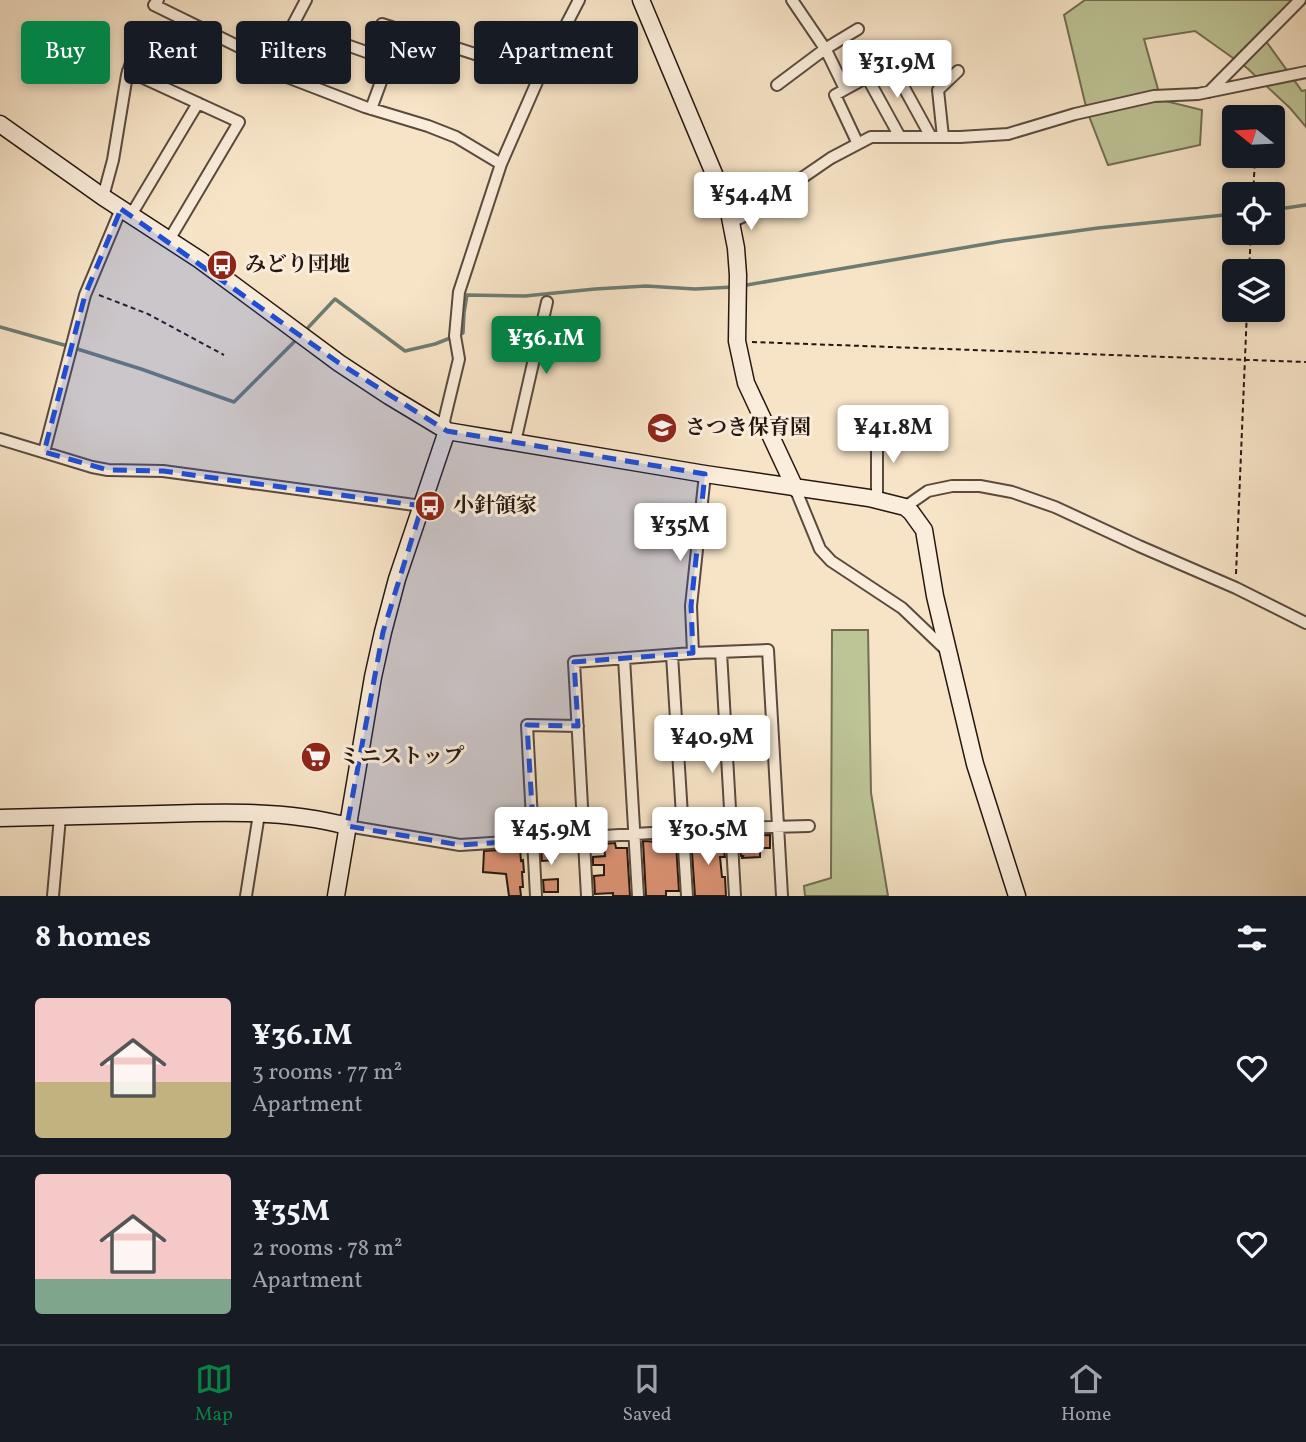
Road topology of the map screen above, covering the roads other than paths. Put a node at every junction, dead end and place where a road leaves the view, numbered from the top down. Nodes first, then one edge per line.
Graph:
1 (158, 0) edge
2 (306, 0) edge
3 (579, 0) edge
4 (641, 0) edge
5 (792, 0) edge
6 (1300, 0) edge
7 (296, 21) edge
8 (568, 21) edge
9 (858, 29) dead end
10 (236, 45) edge
11 (351, 47) edge
12 (825, 49) junction
13 (917, 55) dead end
14 (894, 70) junction
15 (958, 71) dead end
16 (1306, 72) edge
17 (867, 77) junction
18 (126, 84) edge
19 (156, 84) edge
20 (305, 84) edge
21 (536, 84) edge
22 (777, 85) dead end
23 (845, 89) junction
24 (1209, 92) junction
25 (198, 103) junction
26 (371, 109) junction
27 (0, 124) edge
28 (900, 137) junction
29 (937, 137) junction
30 (858, 144) junction
31 (501, 164) junction
32 (103, 197) junction
33 (126, 212) junction
34 (731, 222) junction
35 (169, 240) junction
36 (547, 302) dead end
37 (877, 430) dead end
38 (447, 431) junction
39 (0, 439) edge
40 (515, 442) junction
41 (44, 452) junction
42 (705, 474) junction
43 (795, 488) junction
44 (877, 500) junction
45 (422, 506) junction
46 (905, 507) junction
47 (1306, 623) edge
48 (721, 652) junction
49 (948, 652) junction
50 (693, 653) junction
51 (672, 655) junction
52 (624, 659) junction
53 (578, 726) junction
54 (259, 814) junction
55 (60, 817) junction
56 (0, 818) edge
57 (347, 826) junction
58 (778, 826) junction
59 (809, 826) dead end
60 (731, 828) junction
61 (683, 832) junction
62 (635, 834) junction
63 (584, 837) junction
64 (534, 840) junction
65 (53, 896) edge
66 (246, 896) edge
67 (336, 896) edge
68 (536, 896) edge
69 (587, 896) edge
70 (638, 896) edge
71 (687, 896) edge
72 (735, 896) edge
73 (782, 896) edge
74 (1017, 896) edge

1 - 10 street
2 - 7 street
3 - 8 street
4 - 34 street
5 - 12 street
6 - 24 street
9 - 12 street
11 - 26 street
12 - 22 street
12 - 23 street
13 - 14 street
14 - 17 street
14 - 29 street
15 - 29 street
16 - 24 street
17 - 23 street
17 - 28 street
18 - 32 street
19 - 25 street
20 - 26 street
21 - 31 street
23 - 30 street
24 - 29 street
25 - 33 street
25 - 35 street
26 - 31 street
27 - 32 street
28 - 29 street
28 - 30 street
30 - 34 street
31 - 38 street
32 - 33 street
33 - 35 street
33 - 41 street
34 - 43 street
35 - 38 street
36 - 40 street
37 - 44 street
38 - 40 street
38 - 45 street
39 - 41 street
40 - 42 street
41 - 45 street
42 - 43 street
42 - 50 street
43 - 44 street
43 - 49 street
44 - 46 street
45 - 57 street
46 - 47 street
46 - 49 street
48 - 50 street
48 - 58 street
48 - 60 street
49 - 74 street
50 - 51 street
51 - 52 street
51 - 61 street
52 - 53 street
52 - 62 street
53 - 63 street
53 - 64 street
54 - 55 street
54 - 57 street
54 - 66 street
55 - 56 street
55 - 65 street
57 - 64 street
57 - 67 street
58 - 59 street
58 - 60 street
58 - 73 street
60 - 61 street
60 - 72 street
61 - 62 street
61 - 71 street
62 - 63 street
62 - 70 street
63 - 64 street
63 - 69 street
64 - 68 street

